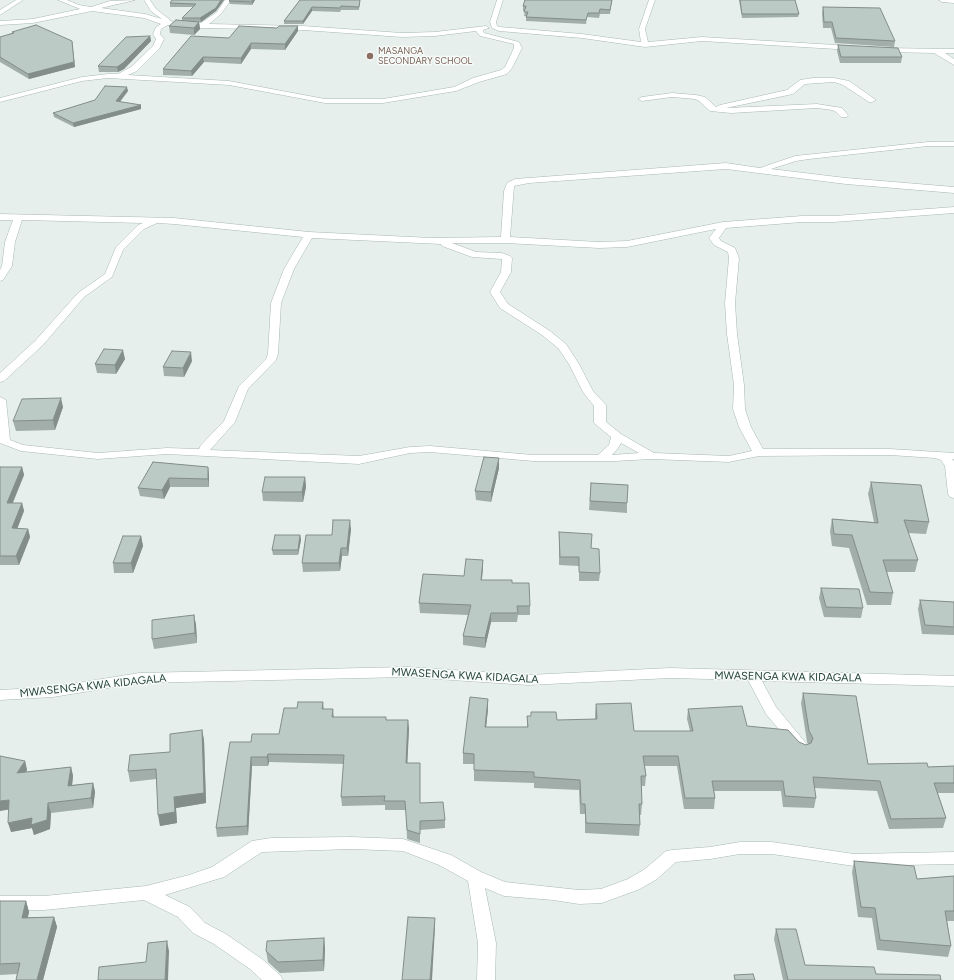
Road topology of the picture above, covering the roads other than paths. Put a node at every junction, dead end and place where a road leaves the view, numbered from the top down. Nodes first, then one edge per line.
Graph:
1 (20, 0) edge
2 (61, 0) edge
3 (132, 0) edge
4 (147, 0) edge
5 (228, 0) edge
6 (500, 0) edge
7 (652, 0) edge
8 (942, 0) edge
9 (954, 1) edge
10 (72, 5) junction
11 (91, 9) junction
12 (0, 13) edge
13 (64, 14) junction
14 (0, 23) edge
15 (166, 23) junction
16 (202, 26) junction
17 (494, 28) junction
18 (480, 29) junction
19 (645, 44) junction
20 (862, 48) edge
21 (875, 49) edge
22 (935, 51) junction
23 (954, 51) edge
24 (954, 63) edge
25 (134, 69) junction
26 (121, 76) junction
27 (139, 78) junction
28 (642, 99) dead end
29 (0, 100) edge
30 (872, 100) dead end
31 (713, 109) junction
32 (844, 115) dead end
33 (954, 144) edge
34 (759, 170) junction
35 (954, 190) edge
36 (954, 210) edge
37 (19, 217) junction
38 (0, 218) edge
39 (155, 221) junction
40 (723, 225) junction
41 (310, 235) junction
42 (505, 240) junction
43 (432, 241) junction
44 (0, 278) edge
45 (0, 379) edge
46 (0, 400) edge
47 (617, 436) junction
48 (2, 444) edge
49 (204, 452) junction
50 (759, 453) junction
51 (932, 454) junction
52 (651, 456) junction
53 (954, 456) edge
54 (601, 458) junction
55 (954, 494) edge
56 (753, 676) junction
57 (954, 681) edge
58 (0, 695) edge
59 (803, 748) edge
60 (954, 858) edge
61 (475, 877) junction
62 (146, 893) junction
63 (0, 903) edge
64 (274, 980) edge
65 (486, 980) edge

1 - 12 street
2 - 10 street
3 - 11 street
4 - 15 street
5 - 16 street
6 - 17 street
7 - 19 street
8 - 9 street
10 - 11 street
10 - 13 street
11 - 13 street
11 - 15 street
13 - 14 street
15 - 16 street
15 - 25 street
16 - 18 street
17 - 18 street
17 - 19 street
18 - 27 street
19 - 20 street
21 - 22 street
22 - 23 street
22 - 24 street
25 - 26 street
25 - 27 street
26 - 27 street
26 - 29 street
28 - 31 street
30 - 31 street
31 - 32 street
33 - 34 street
34 - 35 street
34 - 42 street
36 - 40 street
37 - 38 street
37 - 39 street
37 - 44 street
39 - 41 street
39 - 45 street
40 - 42 street
40 - 50 street
41 - 43 street
41 - 49 street
42 - 43 street
43 - 47 street
46 - 48 street
47 - 52 street
47 - 54 street
48 - 49 street
49 - 54 street
50 - 51 street
50 - 52 street
51 - 53 street
51 - 55 street
52 - 54 street
56 - 57 street, MWASENGA KWA KIDAGALA
56 - 58 street, MWASENGA KWA KIDAGALA
56 - 59 street
60 - 61 street
61 - 62 street
61 - 65 street
62 - 63 street
62 - 64 street

